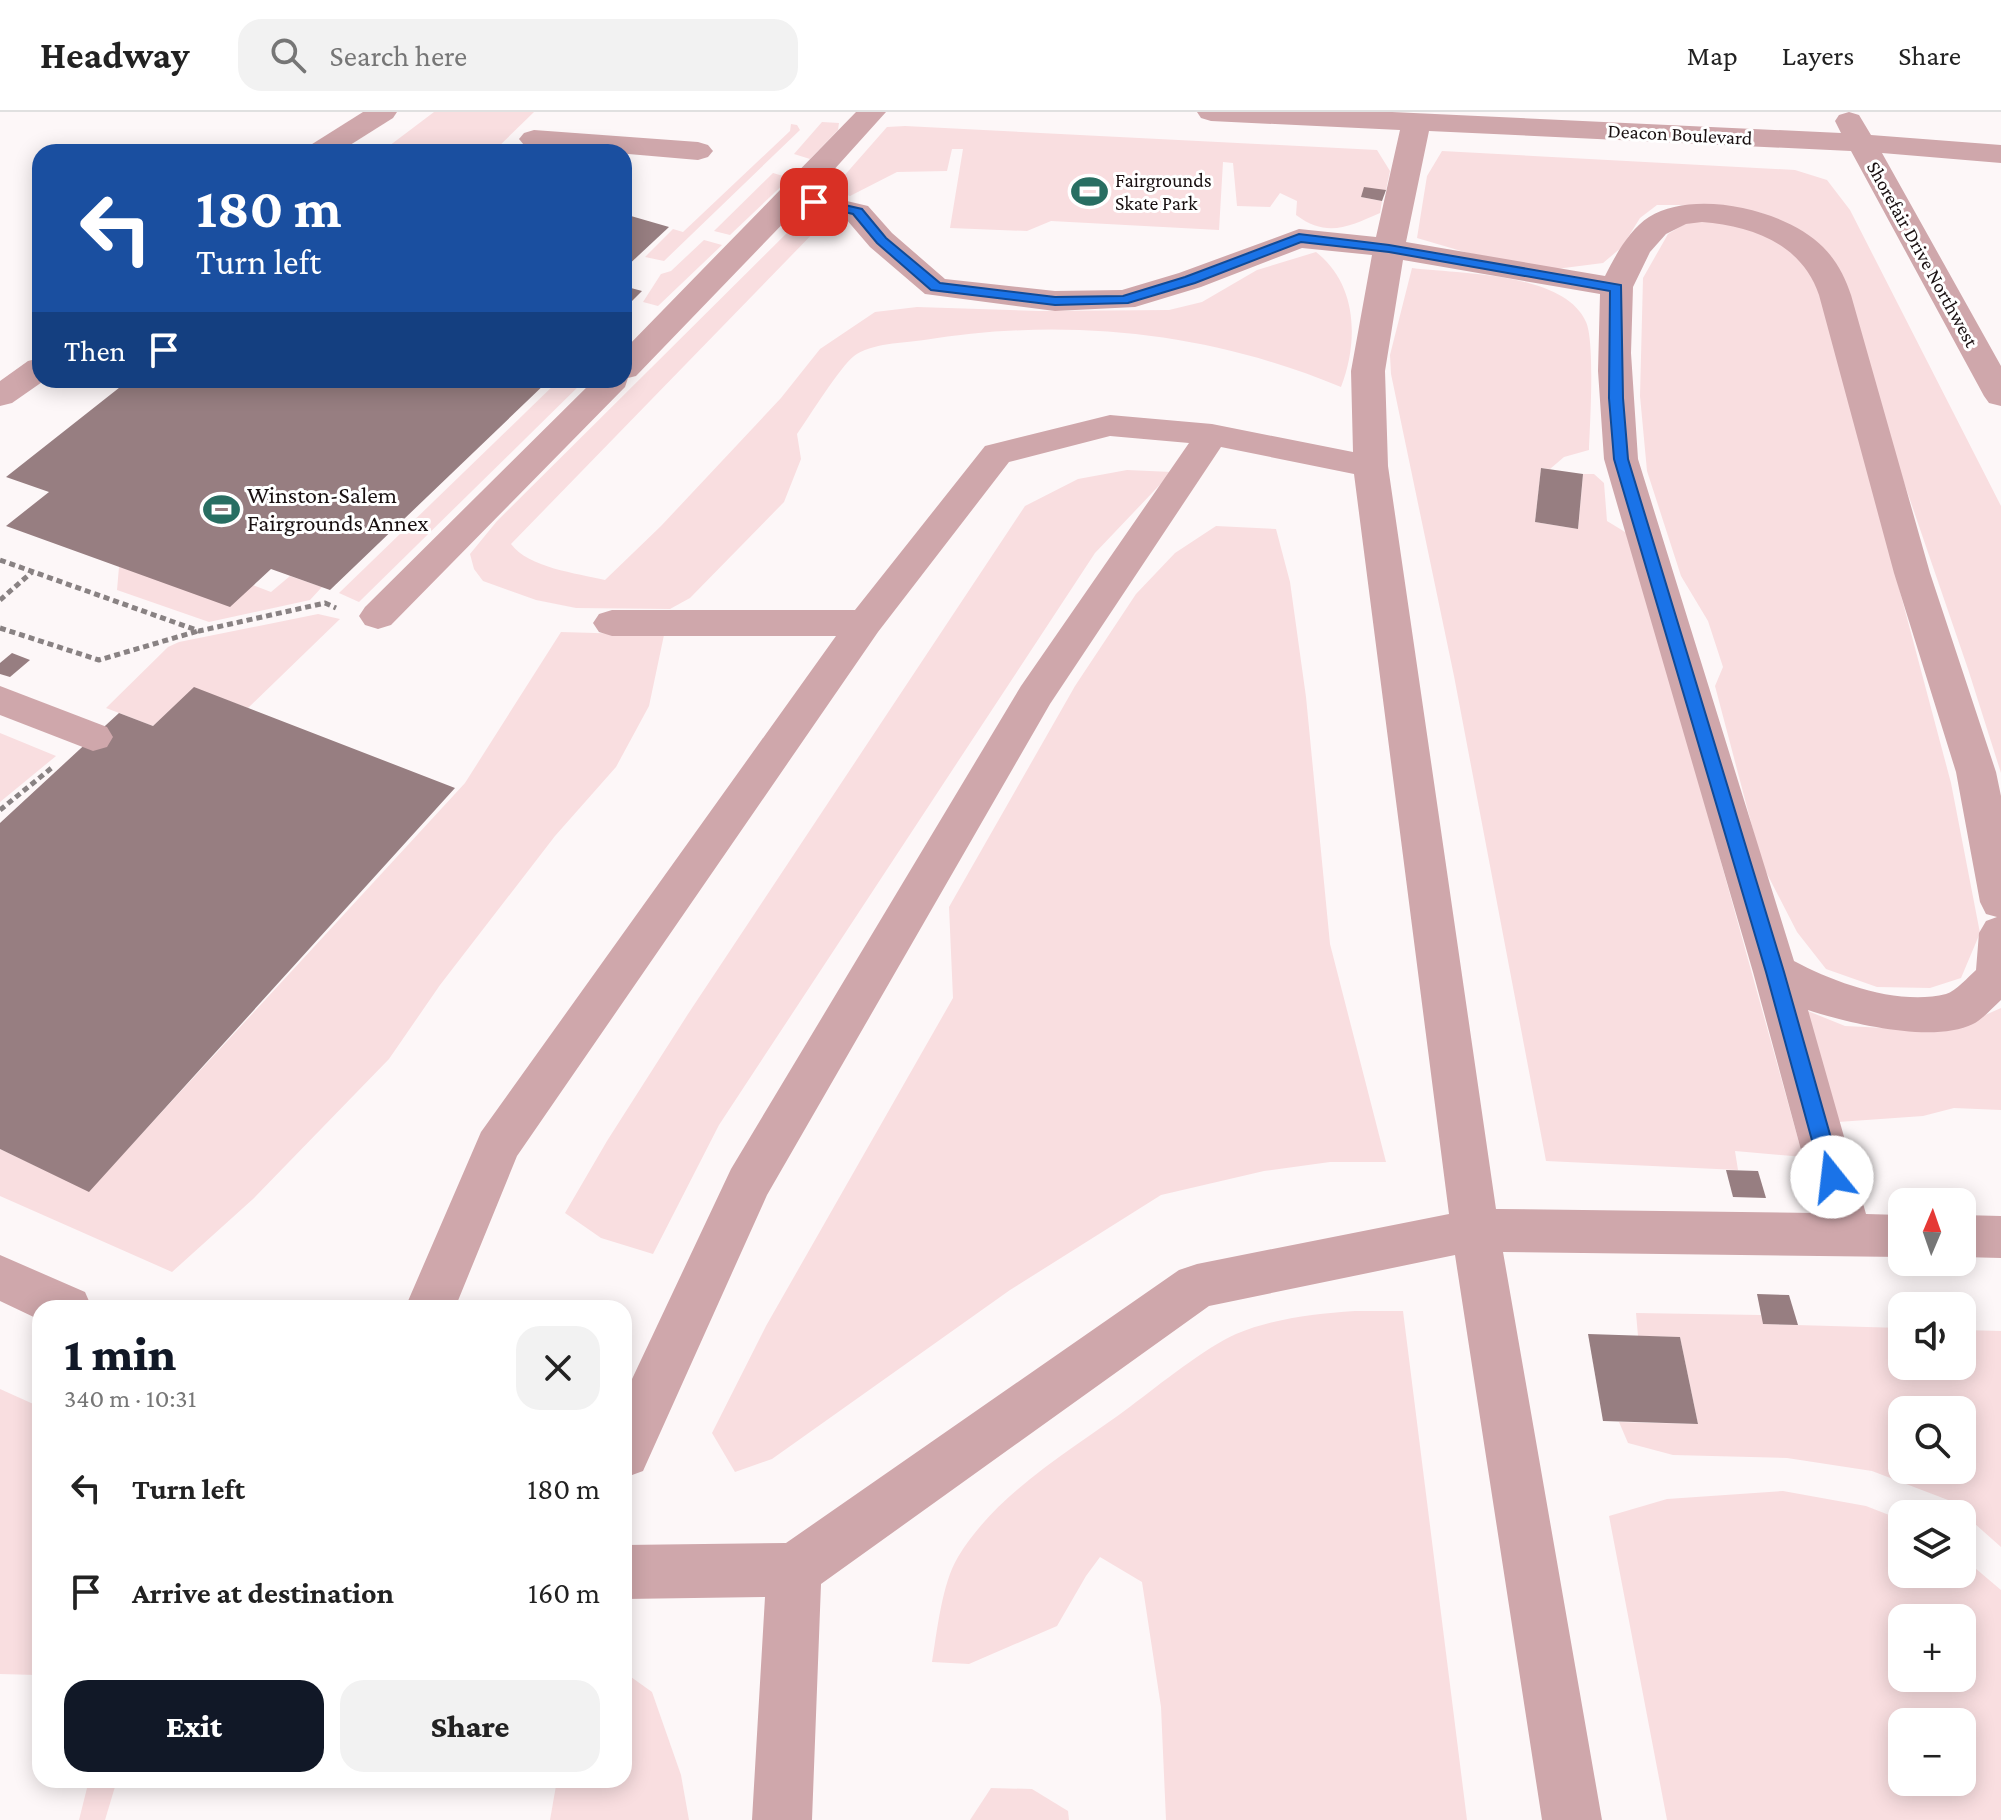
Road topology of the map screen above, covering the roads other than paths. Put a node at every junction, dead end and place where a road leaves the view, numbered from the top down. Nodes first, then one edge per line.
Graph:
1 (383, 112) edge
2 (872, 112) edge
3 (1211, 112) edge
4 (1844, 112) edge
5 (644, 115) dead end
6 (1416, 122) junction
7 (534, 139) dead end
8 (1861, 143) junction
9 (332, 144) edge
10 (601, 144) edge
11 (629, 144) edge
12 (632, 146) edge
13 (698, 151) dead end
14 (2001, 154) edge
15 (793, 197) junction
16 (1389, 248) junction
17 (1617, 288) junction
18 (632, 361) edge
19 (32, 374) edge
20 (604, 388) edge
21 (0, 396) edge
22 (2001, 396) edge
23 (1212, 435) junction
24 (1371, 466) junction
25 (363, 615) road end
26 (612, 623) dead end
27 (865, 623) junction
28 (0, 700) edge
29 (90, 736) road end
30 (2001, 902) edge
31 (2001, 933) edge
32 (1775, 972) junction
33 (1475, 1230) junction
34 (1848, 1235) junction
35 (1888, 1236) edge
36 (1976, 1236) edge
37 (2001, 1237) edge
38 (0, 1277) edge
39 (50, 1300) edge
40 (433, 1300) edge
41 (632, 1436) edge
42 (794, 1570) junction
43 (632, 1572) edge
44 (782, 1820) edge
45 (1572, 1820) edge

1 - 9 street
2 - 15 street
3 - 6 street, Deacon Boulevard
4 - 8 street, Shorefair Drive Northwest
5 - 11 street
6 - 8 street, Deacon Boulevard
6 - 16 street
7 - 10 street
8 - 14 street, Deacon Boulevard
8 - 22 street, Shorefair Drive Northwest
12 - 13 street
15 - 16 street
15 - 18 street
16 - 17 street
16 - 24 street
17 - 30 street
17 - 32 street
19 - 21 street
20 - 25 street
23 - 24 street
23 - 27 street
23 - 41 street
24 - 33 street
26 - 27 street
27 - 40 street
28 - 29 street
31 - 32 street
32 - 34 street
33 - 34 street
33 - 42 street
33 - 45 street
34 - 35 street
36 - 37 street
38 - 39 street
42 - 43 street
42 - 44 street

